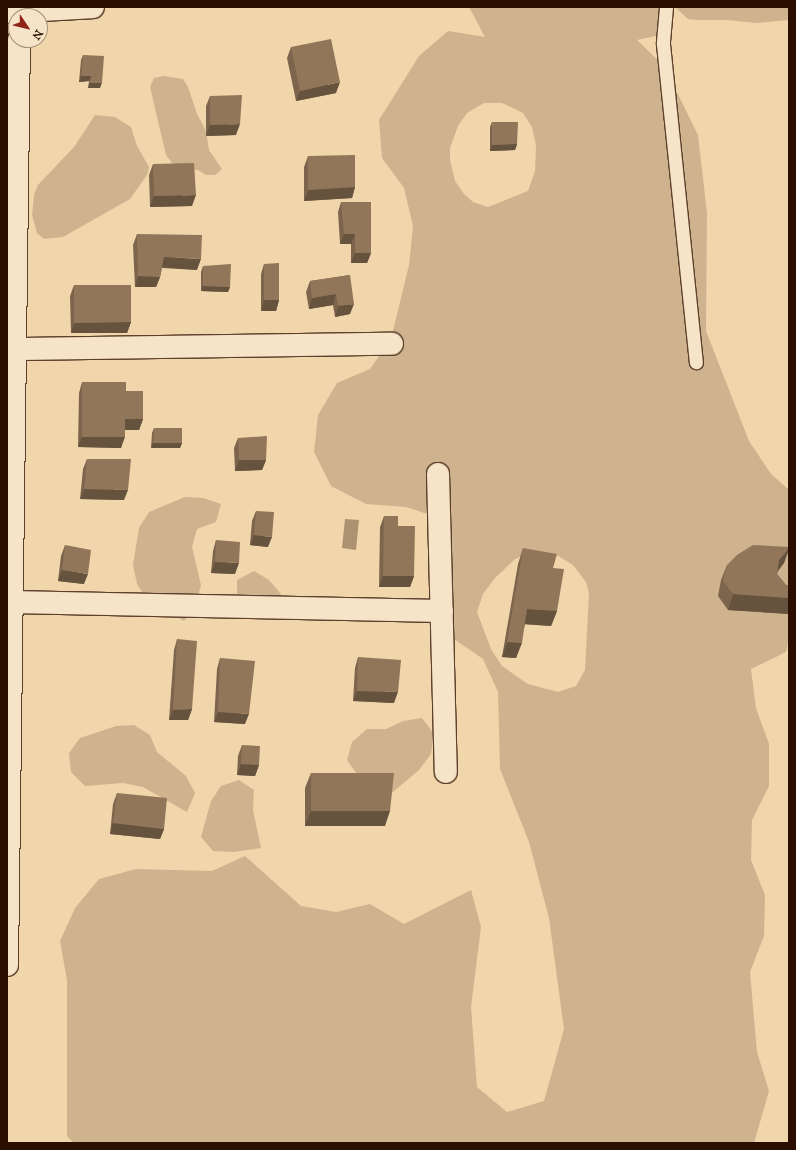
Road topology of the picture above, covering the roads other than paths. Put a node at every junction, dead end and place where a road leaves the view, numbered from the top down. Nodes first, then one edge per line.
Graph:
1 (93, 7) edge
2 (666, 7) edge
3 (48, 11) edge
4 (19, 48) edge
5 (392, 344) dead end
6 (14, 349) junction
7 (696, 362) dead end
8 (438, 474) dead end
9 (11, 602) junction
10 (442, 610) junction
11 (446, 772) dead end
12 (7, 965) edge

1 - 3 street
2 - 7 lane
4 - 6 street
5 - 6 street
6 - 9 street
8 - 10 street
9 - 10 street
9 - 12 street
10 - 11 street

